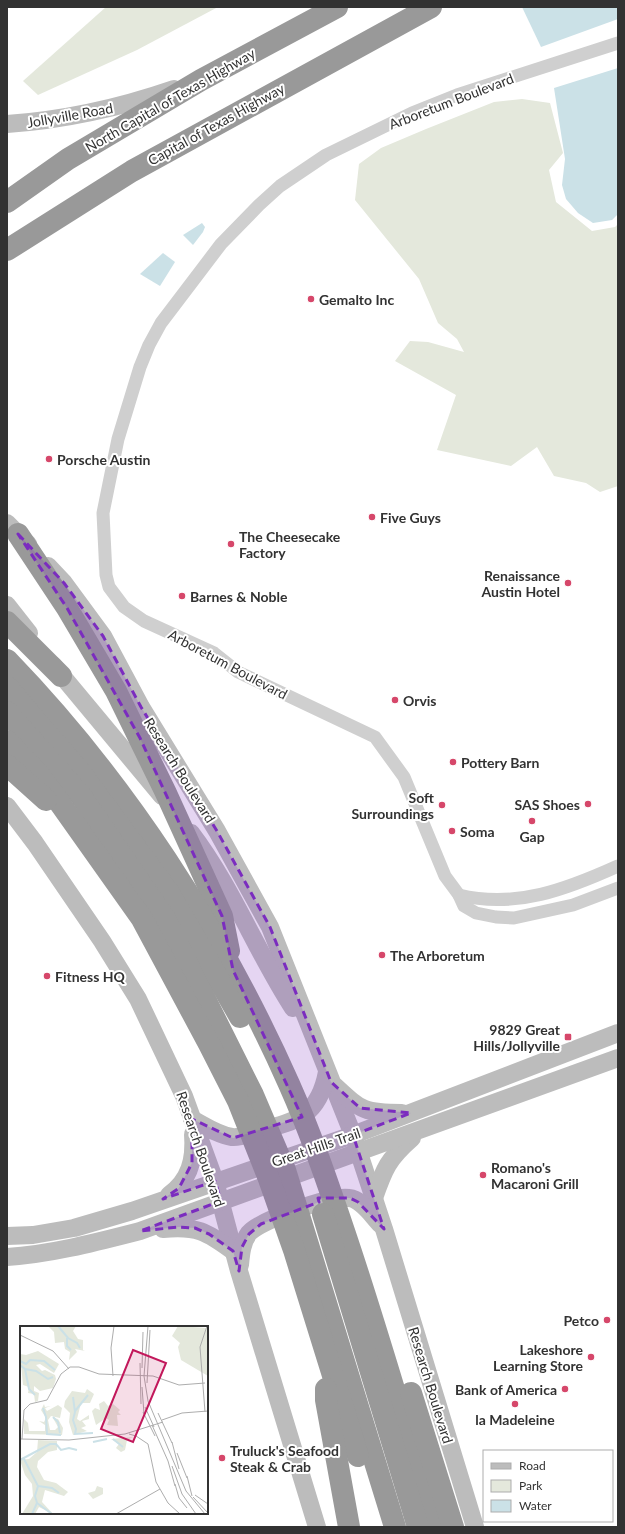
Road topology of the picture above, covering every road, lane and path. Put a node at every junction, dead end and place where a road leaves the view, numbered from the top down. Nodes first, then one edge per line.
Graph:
1 (338, 7) edge
2 (431, 7) edge
3 (618, 43) edge
4 (201, 80) junction
5 (7, 124) edge
6 (7, 202) edge
7 (7, 250) edge
8 (12, 528) edge
9 (7, 605) edge
10 (7, 622) edge
11 (7, 660) edge
12 (61, 676) junction
13 (7, 687) edge
14 (7, 712) edge
15 (7, 741) edge
16 (7, 765) edge
17 (7, 806) edge
18 (76, 826) junction
19 (618, 866) edge
20 (618, 888) edge
21 (459, 895) junction
22 (233, 970) junction
23 (618, 1033) edge
24 (314, 1040) junction
25 (618, 1058) edge
26 (329, 1077) junction
27 (282, 1085) junction
28 (245, 1098) junction
29 (411, 1113) junction
30 (192, 1119) junction
31 (420, 1131) junction
32 (353, 1135) junction
33 (359, 1153) junction
34 (215, 1182) junction
35 (374, 1198) junction
36 (163, 1200) junction
37 (220, 1201) junction
38 (384, 1229) junction
39 (140, 1231) junction
40 (337, 1235) junction
41 (7, 1236) edge
42 (301, 1247) junction
43 (233, 1251) junction
44 (7, 1257) edge
45 (239, 1271) junction
46 (365, 1294) junction
47 (326, 1356) junction
48 (317, 1527) edge
49 (350, 1527) edge
50 (380, 1527) edge
51 (395, 1527) edge
52 (418, 1527) edge
53 (435, 1527) edge
54 (453, 1527) edge
55 (475, 1527) edge

1 - 4 highway, North Capital of Texas Highway
2 - 7 highway, Capital of Texas Highway
3 - 21 street, Arboretum Boulevard
4 - 5 main road, Jollyville Road
4 - 6 highway, North Capital of Texas Highway
8 - 22 highway
8 - 24 main road, Research Boulevard
9 - 12 main road, Research Boulevard
10 - 12 highway
11 - 22 highway
12 - 24 main road, Research Boulevard
13 - 27 highway
14 - 28 highway
15 - 18 highway
16 - 18 highway
17 - 30 main road, Research Boulevard
18 - 28 highway
19 - 21 street
20 - 21 street, Arboretum Boulevard
22 - 27 highway
23 - 29 main road, Great Hills Trail
24 - 26 main road, Research Boulevard
25 - 31 main road, Great Hills Trail
26 - 29 main road
26 - 30 main road
26 - 32 main road, Research Boulevard
27 - 40 highway
28 - 42 highway
29 - 32 main road, Great Hills Trail
30 - 34 main road, Research Boulevard
30 - 36 main road
31 - 33 main road, Great Hills Trail
31 - 35 main road
32 - 33 main road, Research Boulevard
32 - 34 main road, Great Hills Trail
33 - 35 main road, Research Boulevard
33 - 37 main road, Great Hills Trail
34 - 36 main road, Great Hills Trail
34 - 37 main road, Research Boulevard
35 - 38 main road, Research Boulevard
36 - 41 main road, Great Hills Trail
37 - 39 main road, Great Hills Trail
37 - 43 main road, Research Boulevard
38 - 45 main road
38 - 55 main road, Research Boulevard
39 - 43 main road
39 - 44 main road, Great Hills Trail
40 - 46 highway
40 - 52 highway
42 - 47 highway
42 - 51 highway
43 - 45 main road, Research Boulevard
45 - 48 main road, Research Boulevard
46 - 53 highway
46 - 54 highway
47 - 49 highway
47 - 50 highway

